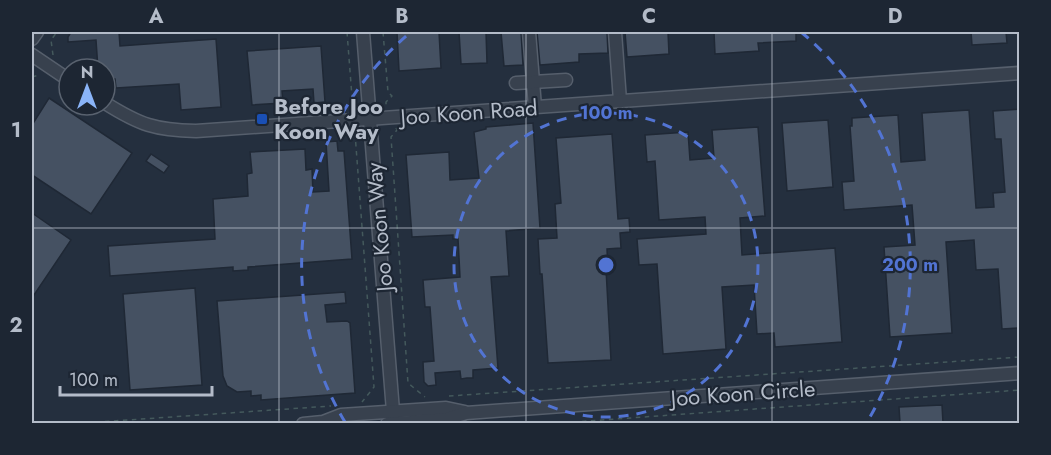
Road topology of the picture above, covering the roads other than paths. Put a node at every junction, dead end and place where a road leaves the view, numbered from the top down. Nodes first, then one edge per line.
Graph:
1 (36, 32) edge
2 (363, 32) edge
3 (529, 32) edge
4 (615, 32) edge
5 (32, 39) edge
6 (32, 55) edge
7 (57, 72) edge
8 (1020, 73) edge
9 (566, 80) dead end
10 (533, 82) junction
11 (516, 83) dead end
12 (620, 101) junction
13 (535, 107) junction
14 (117, 110) edge
15 (371, 119) junction
16 (1020, 373) edge
17 (394, 419) edge
18 (303, 423) edge
19 (326, 423) edge
20 (387, 423) edge

1 - 5 street
2 - 15 street, Joo Koon Way
3 - 10 street
4 - 12 street
6 - 7 street
8 - 12 street, Joo Koon Road
9 - 10 street
10 - 11 street
10 - 13 street
12 - 13 street, Joo Koon Road
13 - 15 street, Joo Koon Road
14 - 15 street, Joo Koon Road
15 - 17 street, Joo Koon Way
16 - 17 street, Joo Koon Circle
17 - 19 street, Joo Koon Circle
17 - 20 street, Joo Koon Circle
18 - 19 street, Joo Koon Circle

